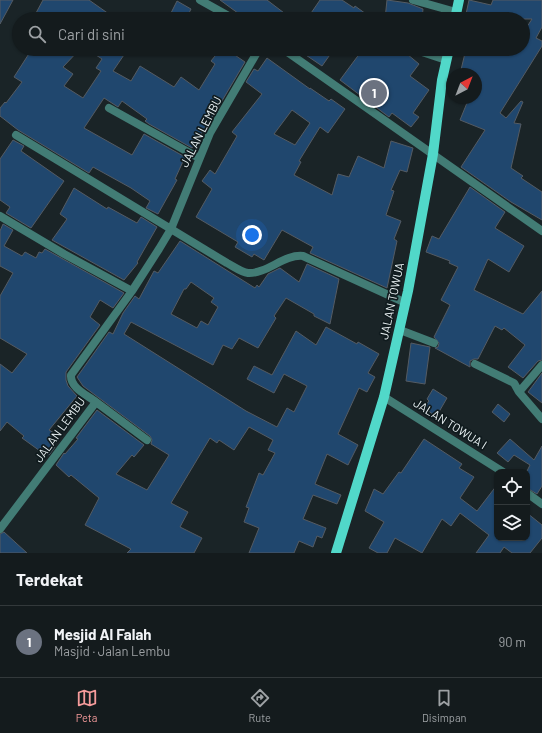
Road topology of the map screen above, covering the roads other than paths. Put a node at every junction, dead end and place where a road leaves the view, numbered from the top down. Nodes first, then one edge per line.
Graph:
1 (200, 0) edge
2 (413, 0) edge
3 (459, 0) edge
4 (221, 12) edge
5 (445, 12) edge
6 (457, 12) edge
7 (255, 56) edge
8 (293, 56) edge
9 (434, 56) edge
10 (447, 56) edge
11 (446, 60) junction
12 (109, 108) dead end
13 (16, 135) dead end
14 (433, 154) junction
15 (199, 158) junction
16 (0, 216) edge
17 (171, 229) junction
18 (542, 231) edge
19 (132, 291) junction
20 (406, 303) junction
21 (400, 330) junction
22 (434, 343) dead end
23 (475, 364) dead end
24 (542, 365) edge
25 (519, 392) junction
26 (384, 397) junction
27 (96, 402) junction
28 (542, 419) edge
29 (147, 440) dead end
30 (498, 469) edge
31 (530, 494) edge
32 (542, 504) edge
33 (0, 529) edge
34 (336, 553) edge

1 - 4 street
2 - 5 street
3 - 6 main road
7 - 15 street, JALAN LEMBU
8 - 14 street
9 - 11 street
10 - 11 main road, JALAN TOWUA
11 - 14 main road, JALAN TOWUA
12 - 15 street
13 - 17 street
14 - 18 street
14 - 20 main road, JALAN TOWUA
15 - 17 street, JALAN LEMBU
16 - 19 street
17 - 19 street, JALAN LEMBU
17 - 20 street
19 - 27 street, JALAN LEMBU
20 - 21 main road, JALAN TOWUA
21 - 22 street
21 - 26 main road, JALAN TOWUA
23 - 25 street
24 - 25 street
25 - 28 street
26 - 30 street, JALAN TOWUA I
26 - 34 main road, JALAN TOWUA
27 - 29 street
27 - 33 street, JALAN LEMBU
31 - 32 street

